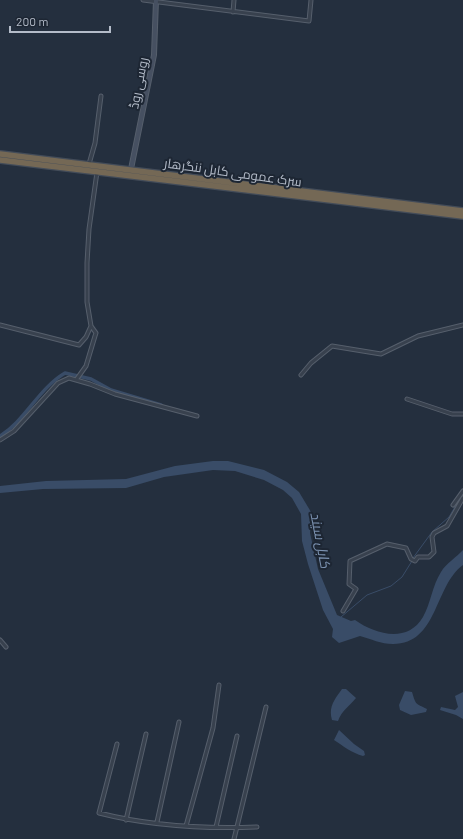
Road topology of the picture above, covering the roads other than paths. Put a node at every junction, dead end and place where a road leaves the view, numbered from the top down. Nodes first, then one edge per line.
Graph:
1 (143, 0) edge
2 (234, 0) edge
3 (311, 0) edge
4 (156, 1) edge
5 (233, 12) junction
6 (100, 96) dead end
7 (0, 154) edge
8 (12, 158) junction
9 (0, 160) edge
10 (89, 164) junction
11 (131, 170) junction
12 (98, 172) junction
13 (358, 201) junction
14 (418, 208) junction
15 (463, 211) edge
16 (463, 216) edge
17 (463, 325) edge
18 (0, 326) edge
19 (91, 326) junction
20 (301, 375) dead end
21 (76, 380) junction
22 (407, 400) dead end
23 (463, 414) edge
24 (197, 416) dead end
25 (0, 440) edge
26 (463, 491) edge
27 (463, 498) edge
28 (453, 505) dead end
29 (343, 611) dead end
30 (0, 640) edge
31 (6, 647) dead end
32 (220, 685) dead end
33 (266, 707) dead end
34 (179, 722) dead end
35 (146, 734) dead end
36 (237, 736) dead end
37 (118, 744) dead end
38 (126, 820) junction
39 (157, 822) junction
40 (186, 826) junction
41 (216, 827) junction
42 (257, 827) dead end
43 (236, 828) junction
44 (234, 839) edge

1 - 4 street
2 - 5 street
3 - 5 street
4 - 5 street
4 - 11 main road, روسی روڈ
6 - 10 street
7 - 8 highway, سرک عمومی کابل ننگرهار
8 - 9 highway, سرک عمومی کابل ننگرهار
8 - 10 highway, سرک عمومی کابل ننگرهار
8 - 12 highway, سرک عمومی کابل ننگرهار
10 - 11 highway, سرک عمومی کابل ننگرهار
11 - 13 highway, سرک عمومی کابل ننگرهار
12 - 13 highway, سرک عمومی کابل ننگرهار
12 - 19 street
13 - 14 highway, سرک عمومی کابل ننگرهار
14 - 15 highway, سرک عمومی کابل ننگرهار
14 - 16 highway, سرک عمومی کابل ننگرهار
17 - 20 street
18 - 19 street
19 - 21 street
21 - 24 street
21 - 25 street
22 - 23 street
26 - 28 street
27 - 29 street
30 - 31 street
32 - 40 street
33 - 43 street
34 - 39 street
35 - 38 street
36 - 41 street
37 - 38 street
38 - 39 street
39 - 40 street
40 - 41 street
41 - 43 street
42 - 43 street
43 - 44 street

